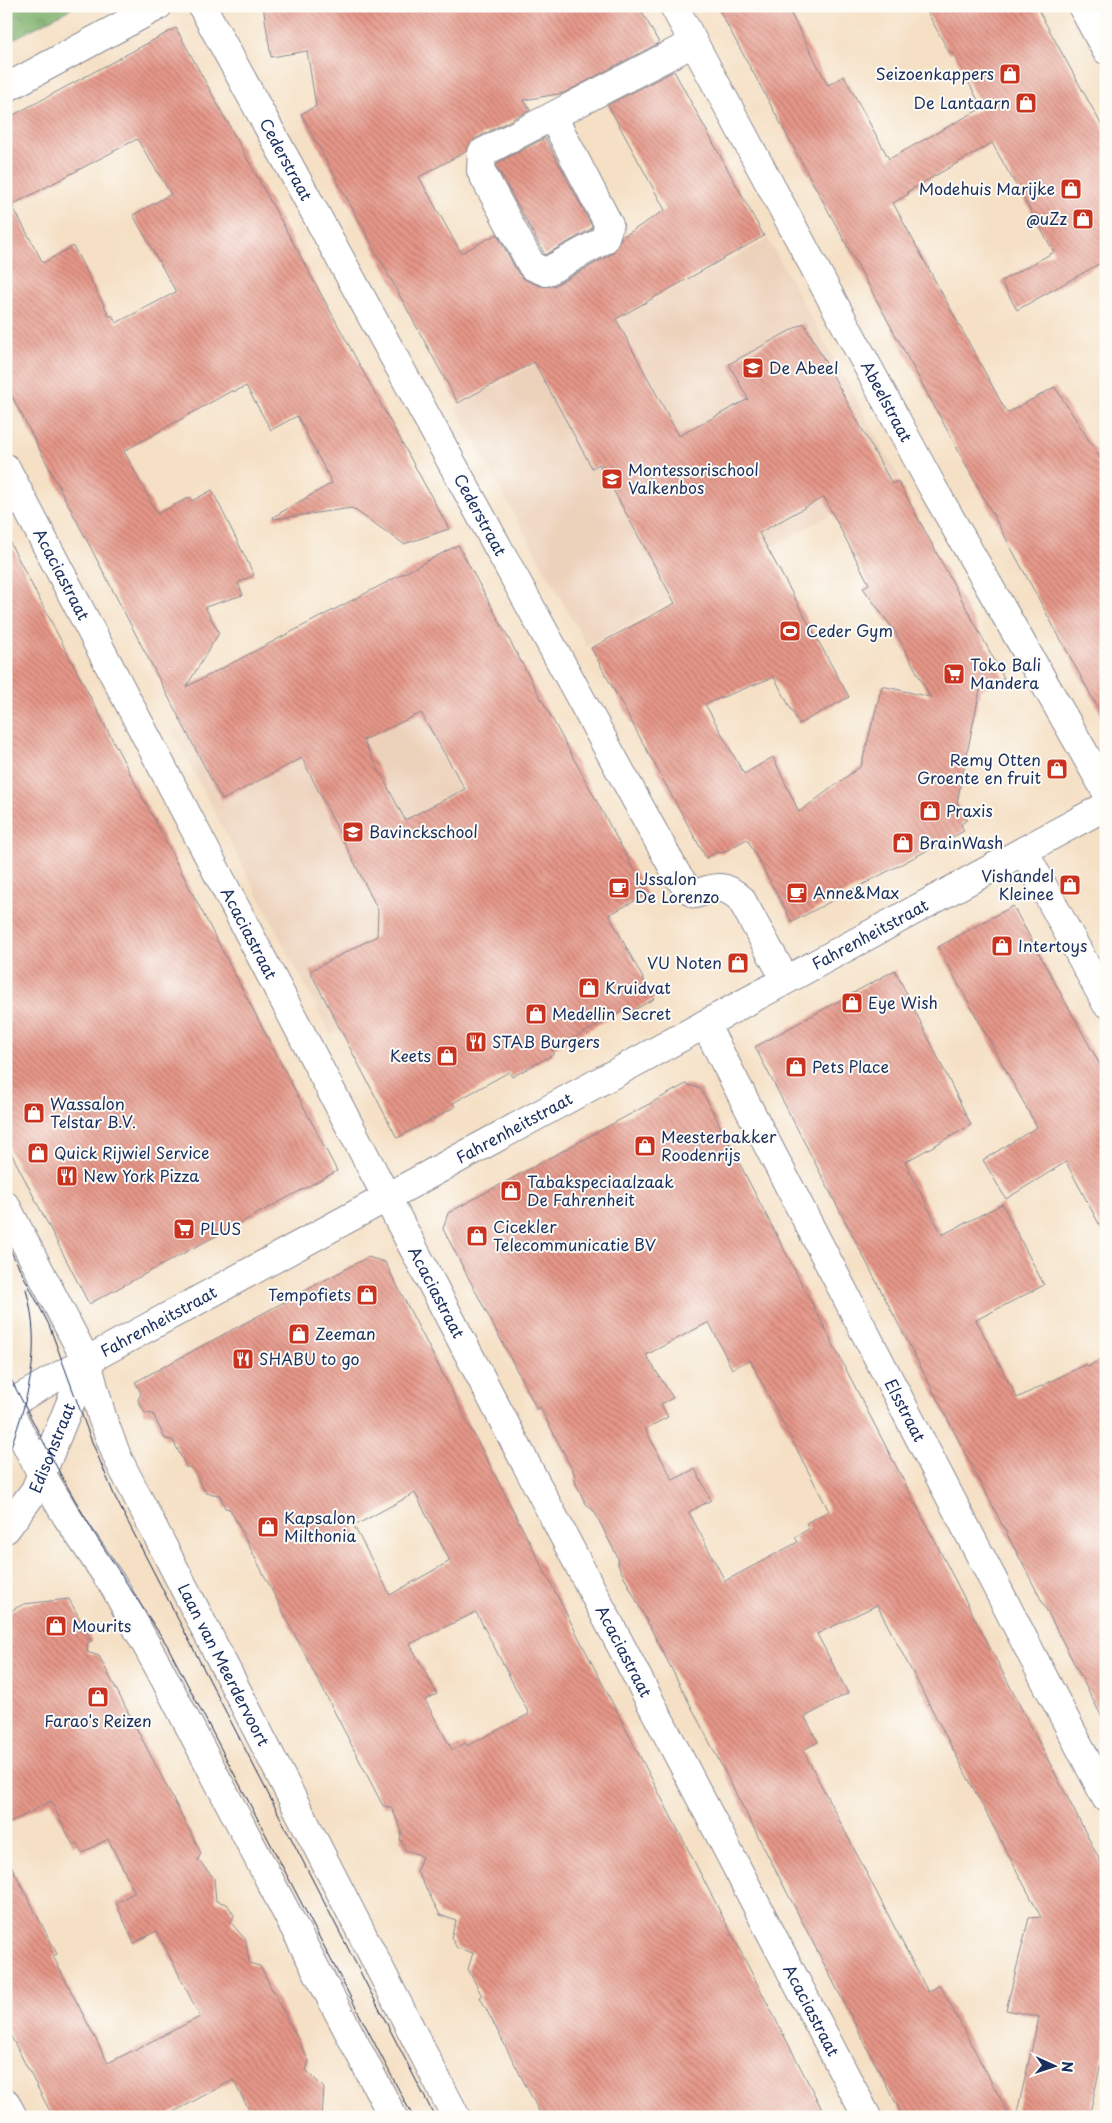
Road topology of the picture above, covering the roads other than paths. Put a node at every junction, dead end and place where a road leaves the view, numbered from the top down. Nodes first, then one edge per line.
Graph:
1 (158, 6) edge
2 (202, 6) edge
3 (674, 6) edge
4 (1082, 6) edge
5 (693, 43) junction
6 (1106, 50) edge
7 (6, 88) edge
8 (553, 117) junction
9 (6, 468) edge
10 (1106, 791) edge
11 (1106, 806) edge
12 (1024, 851) junction
13 (785, 979) junction
14 (1106, 1003) edge
15 (705, 1024) junction
16 (387, 1196) junction
17 (6, 1206) edge
18 (87, 1362) junction
19 (7, 1409) edge
20 (42, 1475) junction
21 (6, 1530) edge
22 (1106, 1798) edge
23 (6, 2103) edge
24 (13, 2117) edge
25 (393, 2117) edge
26 (456, 2117) edge
27 (867, 2117) edge

1 - 7 street
2 - 13 street, Cederstraat
3 - 5 street, Abeelstraat
4 - 6 street
5 - 8 street
5 - 10 street, Abeelstraat
8 - 8 street
9 - 16 street, Acaciastraat
11 - 12 street, Fahrenheitstraat
12 - 13 street, Fahrenheitstraat
12 - 14 street
13 - 15 street, Fahrenheitstraat
15 - 16 street, Fahrenheitstraat
15 - 22 street, Elsstraat
16 - 18 street, Fahrenheitstraat
16 - 27 street, Acaciastraat
17 - 18 street, Laan van Meerdervoort
18 - 19 street, Fahrenheitstraat
18 - 20 street, Edisonstraat
18 - 26 street, Laan van Meerdervoort
19 - 20 street
20 - 21 street, Edisonstraat
20 - 25 street
23 - 24 street

